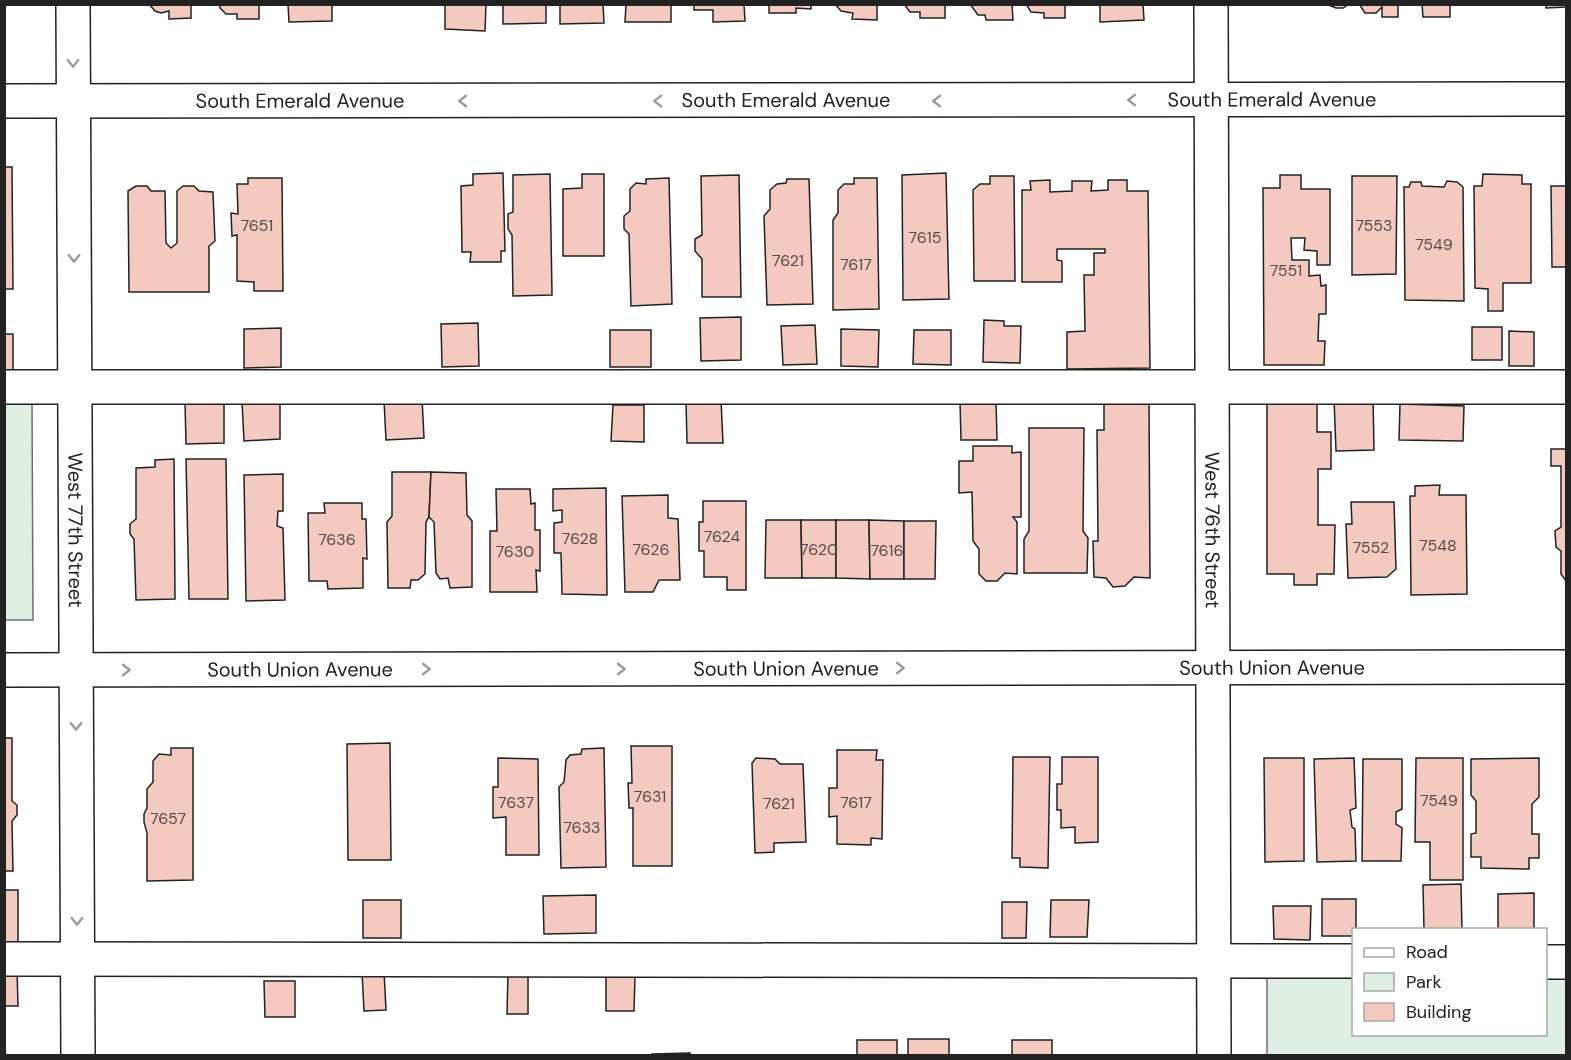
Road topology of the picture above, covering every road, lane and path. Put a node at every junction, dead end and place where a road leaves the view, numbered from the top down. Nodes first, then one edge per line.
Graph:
1 (73, 4) edge
2 (1211, 4) edge
3 (1566, 99) edge
4 (1211, 100) junction
5 (4, 101) edge
6 (74, 102) junction
7 (4, 387) edge
8 (75, 387) junction
9 (1212, 387) junction
10 (1566, 387) edge
11 (1566, 667) edge
12 (1213, 668) junction
13 (4, 670) edge
14 (76, 670) junction
15 (4, 959) edge
16 (78, 959) junction
17 (1214, 961) junction
18 (1352, 962) edge
19 (1547, 962) edge
20 (1566, 962) edge
21 (78, 1056) edge
22 (1214, 1056) edge

1 -> 6 street, West 77th Street
2 - 4 street, West 76th Street
3 - 4 street, South Emerald Avenue
4 -> 6 street, South Emerald Avenue
4 - 9 street, West 76th Street
5 - 6 street, South Emerald Avenue
6 -> 8 street, West 77th Street
7 - 8 street
8 - 9 street
8 - 14 street, West 77th Street
9 - 10 street
9 - 12 street, West 76th Street
11 - 12 street, South Union Avenue
14 -> 12 street, South Union Avenue
12 - 17 street, West 76th Street
13 - 14 street, South Union Avenue
14 -> 16 street, West 77th Street
15 - 16 street
16 - 17 street
16 - 21 street, West 77th Street
17 - 18 street
17 - 22 street, West 76th Street
19 - 20 street

